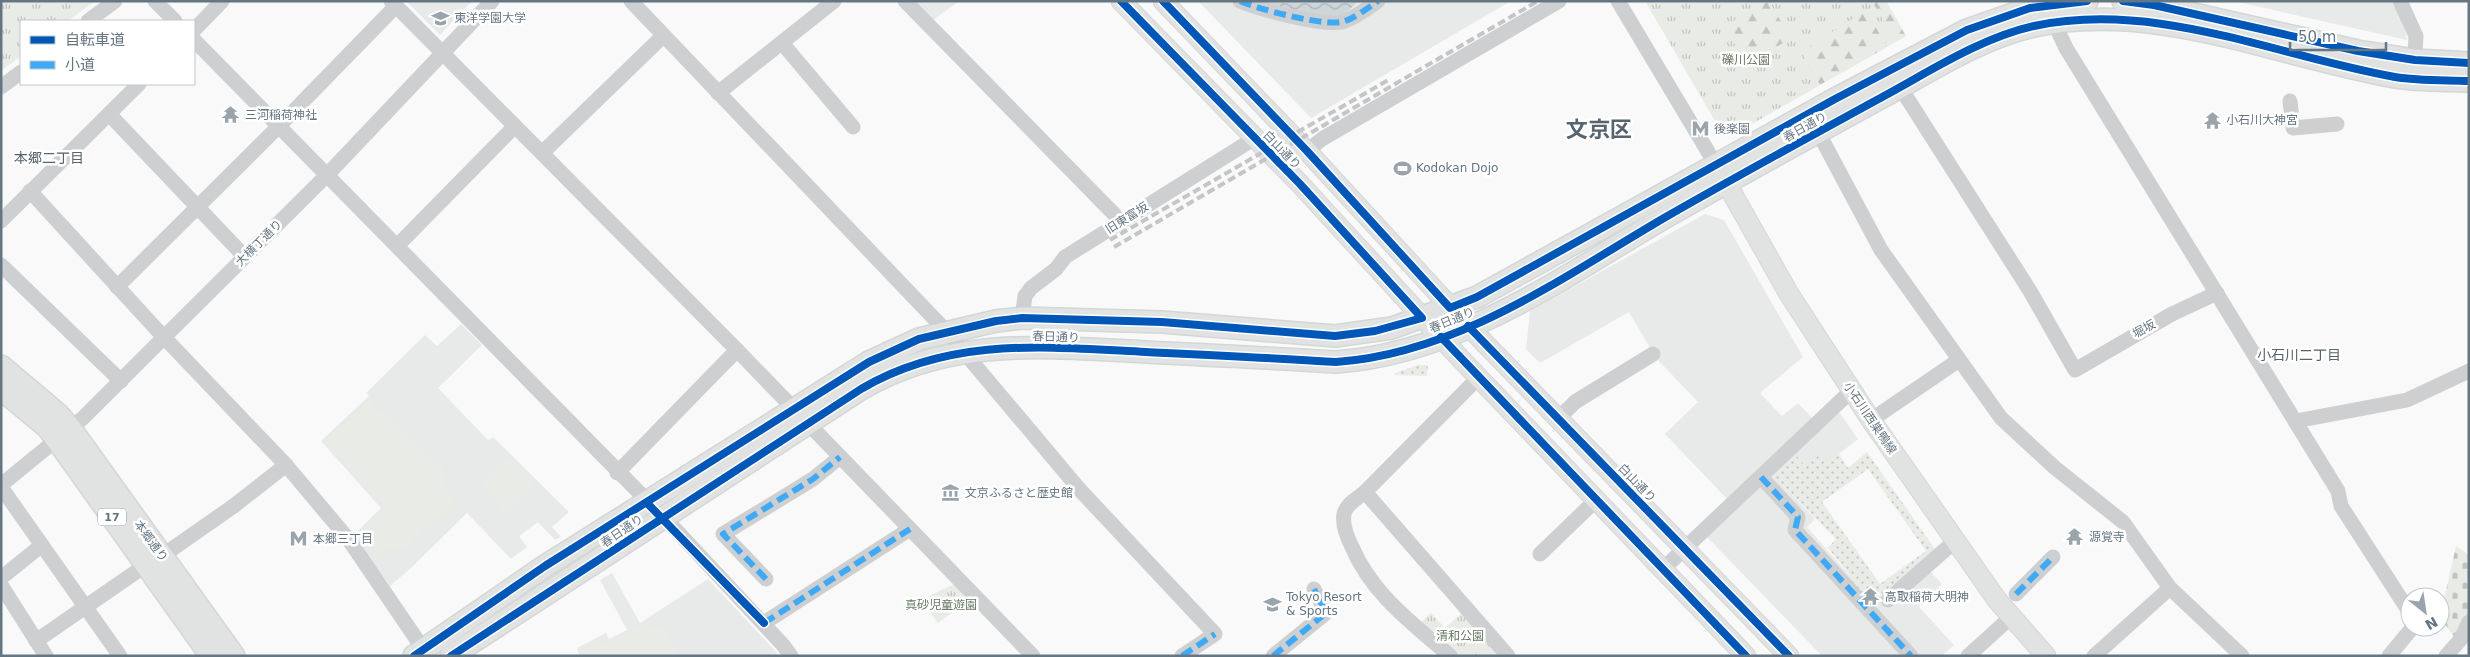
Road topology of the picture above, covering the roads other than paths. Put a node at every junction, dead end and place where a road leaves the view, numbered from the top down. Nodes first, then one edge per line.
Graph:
1 (114, 1) edge
2 (155, 1) edge
3 (222, 1) edge
4 (492, 1) edge
5 (631, 1) edge
6 (834, 1) edge
7 (905, 1) edge
8 (1121, 1) edge
9 (1163, 1) edge
10 (1240, 1) edge
11 (1378, 1) edge
12 (1559, 1) edge
13 (1618, 1) edge
14 (2087, 1) edge
15 (2123, 1) edge
16 (2400, 1) edge
17 (393, 3) edge
18 (2054, 13) junction
19 (89, 20) edge
20 (174, 20) edge
21 (195, 29) edge
22 (663, 36) junction
23 (195, 41) edge
24 (782, 43) junction
25 (443, 54) junction
26 (2469, 63) edge
27 (2414, 70) junction
28 (20, 73) edge
29 (2469, 81) edge
30 (138, 85) edge
31 (1, 87) edge
32 (1900, 87) junction
33 (718, 93) junction
34 (2290, 101) dead end
35 (109, 114) junction
36 (2337, 124) dead end
37 (279, 126) junction
38 (515, 126) junction
39 (853, 127) dead end
40 (1818, 132) junction
41 (1255, 138) junction
42 (1307, 151) junction
43 (542, 153) junction
44 (1721, 174) junction
45 (327, 175) junction
46 (30, 192) junction
47 (197, 207) junction
48 (1, 221) edge
49 (1120, 223) junction
50 (397, 246) junction
51 (245, 257) junction
52 (1, 265) edge
53 (117, 287) junction
54 (2216, 293) junction
55 (1450, 308) junction
56 (1022, 318) junction
57 (1422, 318) junction
58 (1468, 326) junction
59 (946, 332) junction
60 (164, 337) junction
61 (1441, 337) junction
62 (736, 350) junction
63 (965, 352) junction
64 (1653, 354) dead end
65 (1959, 360) junction
66 (1, 366) edge
67 (2469, 371) edge
68 (1479, 378) junction
69 (121, 380) junction
70 (1, 390) edge
71 (1852, 391) junction
72 (802, 418) junction
73 (1558, 419) junction
74 (1871, 420) junction
75 (2296, 421) junction
76 (64, 435) junction
77 (840, 457) junction
78 (286, 465) junction
79 (617, 473) junction
80 (1760, 477) junction
81 (1, 486) edge
82 (1365, 492) junction
83 (1596, 500) junction
84 (647, 503) junction
85 (663, 518) junction
86 (910, 529) junction
87 (1955, 541) junction
88 (42, 545) junction
89 (1686, 549) junction
90 (1540, 554) dead end
91 (2053, 557) dead end
92 (154, 560) junction
93 (1663, 569) junction
94 (1, 578) edge
95 (766, 579) dead end
96 (1, 586) edge
97 (2170, 588) junction
98 (1314, 589) dead end
99 (2016, 594) dead end
100 (2400, 598) edge
101 (1888, 600) dead end
102 (86, 607) junction
103 (2011, 617) junction
104 (2469, 622) edge
105 (764, 623) junction
106 (2405, 637) edge
107 (36, 641) junction
108 (2465, 643) edge
109 (422, 653) edge
110 (457, 654) edge
111 (46, 656) edge
112 (120, 656) edge
113 (211, 656) edge
114 (234, 656) edge
115 (791, 656) edge
116 (1033, 656) edge
117 (1182, 656) edge
118 (1273, 656) edge
119 (1450, 656) edge
120 (1508, 656) edge
121 (1746, 656) edge
122 (1789, 656) edge
123 (1911, 656) edge
124 (1968, 656) edge
125 (2046, 656) edge
126 (2094, 656) edge
127 (2242, 656) edge
128 (2389, 656) edge
129 (2446, 656) edge

1 - 19 street
2 - 20 street
3 - 21 street
4 - 25 street, 大横丁通り
5 - 22 street
6 - 24 street
7 - 49 street
8 - 41 main road, 白山通り
9 - 42 main road, 白山通り
10 - 11 street
12 - 42 street
13 - 44 street
14 - 18 highway, 春日通り
15 - 27 highway, 春日通り
16 - 27 street
17 - 25 street
17 - 37 street
18 - 27 highway, 春日通り
18 - 32 highway, 春日通り
18 - 44 highway, 春日通り
18 - 54 street
22 - 33 street
22 - 43 street
23 - 37 street
24 - 33 street
24 - 39 street
25 - 38 street
25 - 45 street, 大横丁通り
26 - 27 highway, 春日通り
27 - 29 highway, 春日通り
28 - 31 street
30 - 35 street
32 - 40 highway, 春日通り
32 - 54 street, 堀坂
33 - 59 street
34 - 36 street
35 - 46 street
35 - 47 street
37 - 45 street
37 - 47 street
38 - 43 street
38 - 50 street
40 - 44 highway, 春日通り
40 - 65 street
41 - 49 street, 旧東富坂
41 - 57 main road, 白山通り
42 - 55 main road, 白山通り
43 - 62 street
44 - 55 highway, 春日通り
44 - 58 highway, 春日通り
44 - 71 main road, 小石川西巣鴨線
45 - 50 street
45 - 51 street, 大横丁通り
46 - 48 street
46 - 53 street
47 - 51 street
47 - 53 street
49 - 56 street, 旧東富坂
50 - 79 street
51 - 60 street, 大横丁通り
52 - 69 street
53 - 60 street
54 - 75 street
55 - 57 highway, 春日通り
55 - 58 main road, 白山通り
56 - 57 highway, 春日通り
56 - 59 highway, 春日通り
57 - 61 main road, 白山通り
58 - 61 highway, 春日通り
58 - 73 main road, 白山通り
59 - 63 street
59 - 72 highway, 春日通り
60 - 69 street, 大横丁通り
60 - 78 street
61 - 63 highway, 春日通り
61 - 68 main road, 白山通り
62 - 72 street
62 - 79 street
63 - 72 highway, 春日通り
63 - 117 street
64 - 73 street
65 - 74 street
65 - 97 street
66 - 76 highway, 本郷通り / 17
67 - 75 street
68 - 82 street
68 - 83 main road, 白山通り
69 - 76 street, 大横丁通り
70 - 76 highway, 本郷通り / 17
71 - 74 main road, 小石川西巣鴨線
71 - 80 street
72 - 77 street
72 - 84 highway, 春日通り
72 - 85 highway, 春日通り
73 - 89 main road, 白山通り
74 - 87 main road, 小石川西巣鴨線
75 - 100 street
76 - 81 street, 大横丁通り
76 - 92 highway, 本郷通り / 17
77 - 86 street
77 - 95 street
78 - 92 street
78 - 109 street
79 - 84 street
80 - 89 street
80 - 123 street
81 - 88 street
82 - 119 street
82 - 120 street
83 - 90 street
83 - 93 main road, 白山通り
84 - 85 street
84 - 109 highway, 春日通り
85 - 105 street
85 - 110 highway, 春日通り
86 - 105 street
86 - 116 street
87 - 101 street
87 - 103 main road, 小石川西巣鴨線
88 - 94 street
88 - 102 street
89 - 93 street
89 - 122 main road, 白山通り
91 - 99 street
92 - 102 street
92 - 113 highway, 本郷通り / 17
92 - 114 highway, 本郷通り / 17
93 - 121 main road, 白山通り
96 - 107 street
97 - 126 street
97 - 127 street
98 - 118 street
102 - 107 street
102 - 112 street
103 - 124 street
103 - 125 main road, 小石川西巣鴨線
104 - 108 street
105 - 115 street
106 - 128 street
107 - 111 street
108 - 129 street

